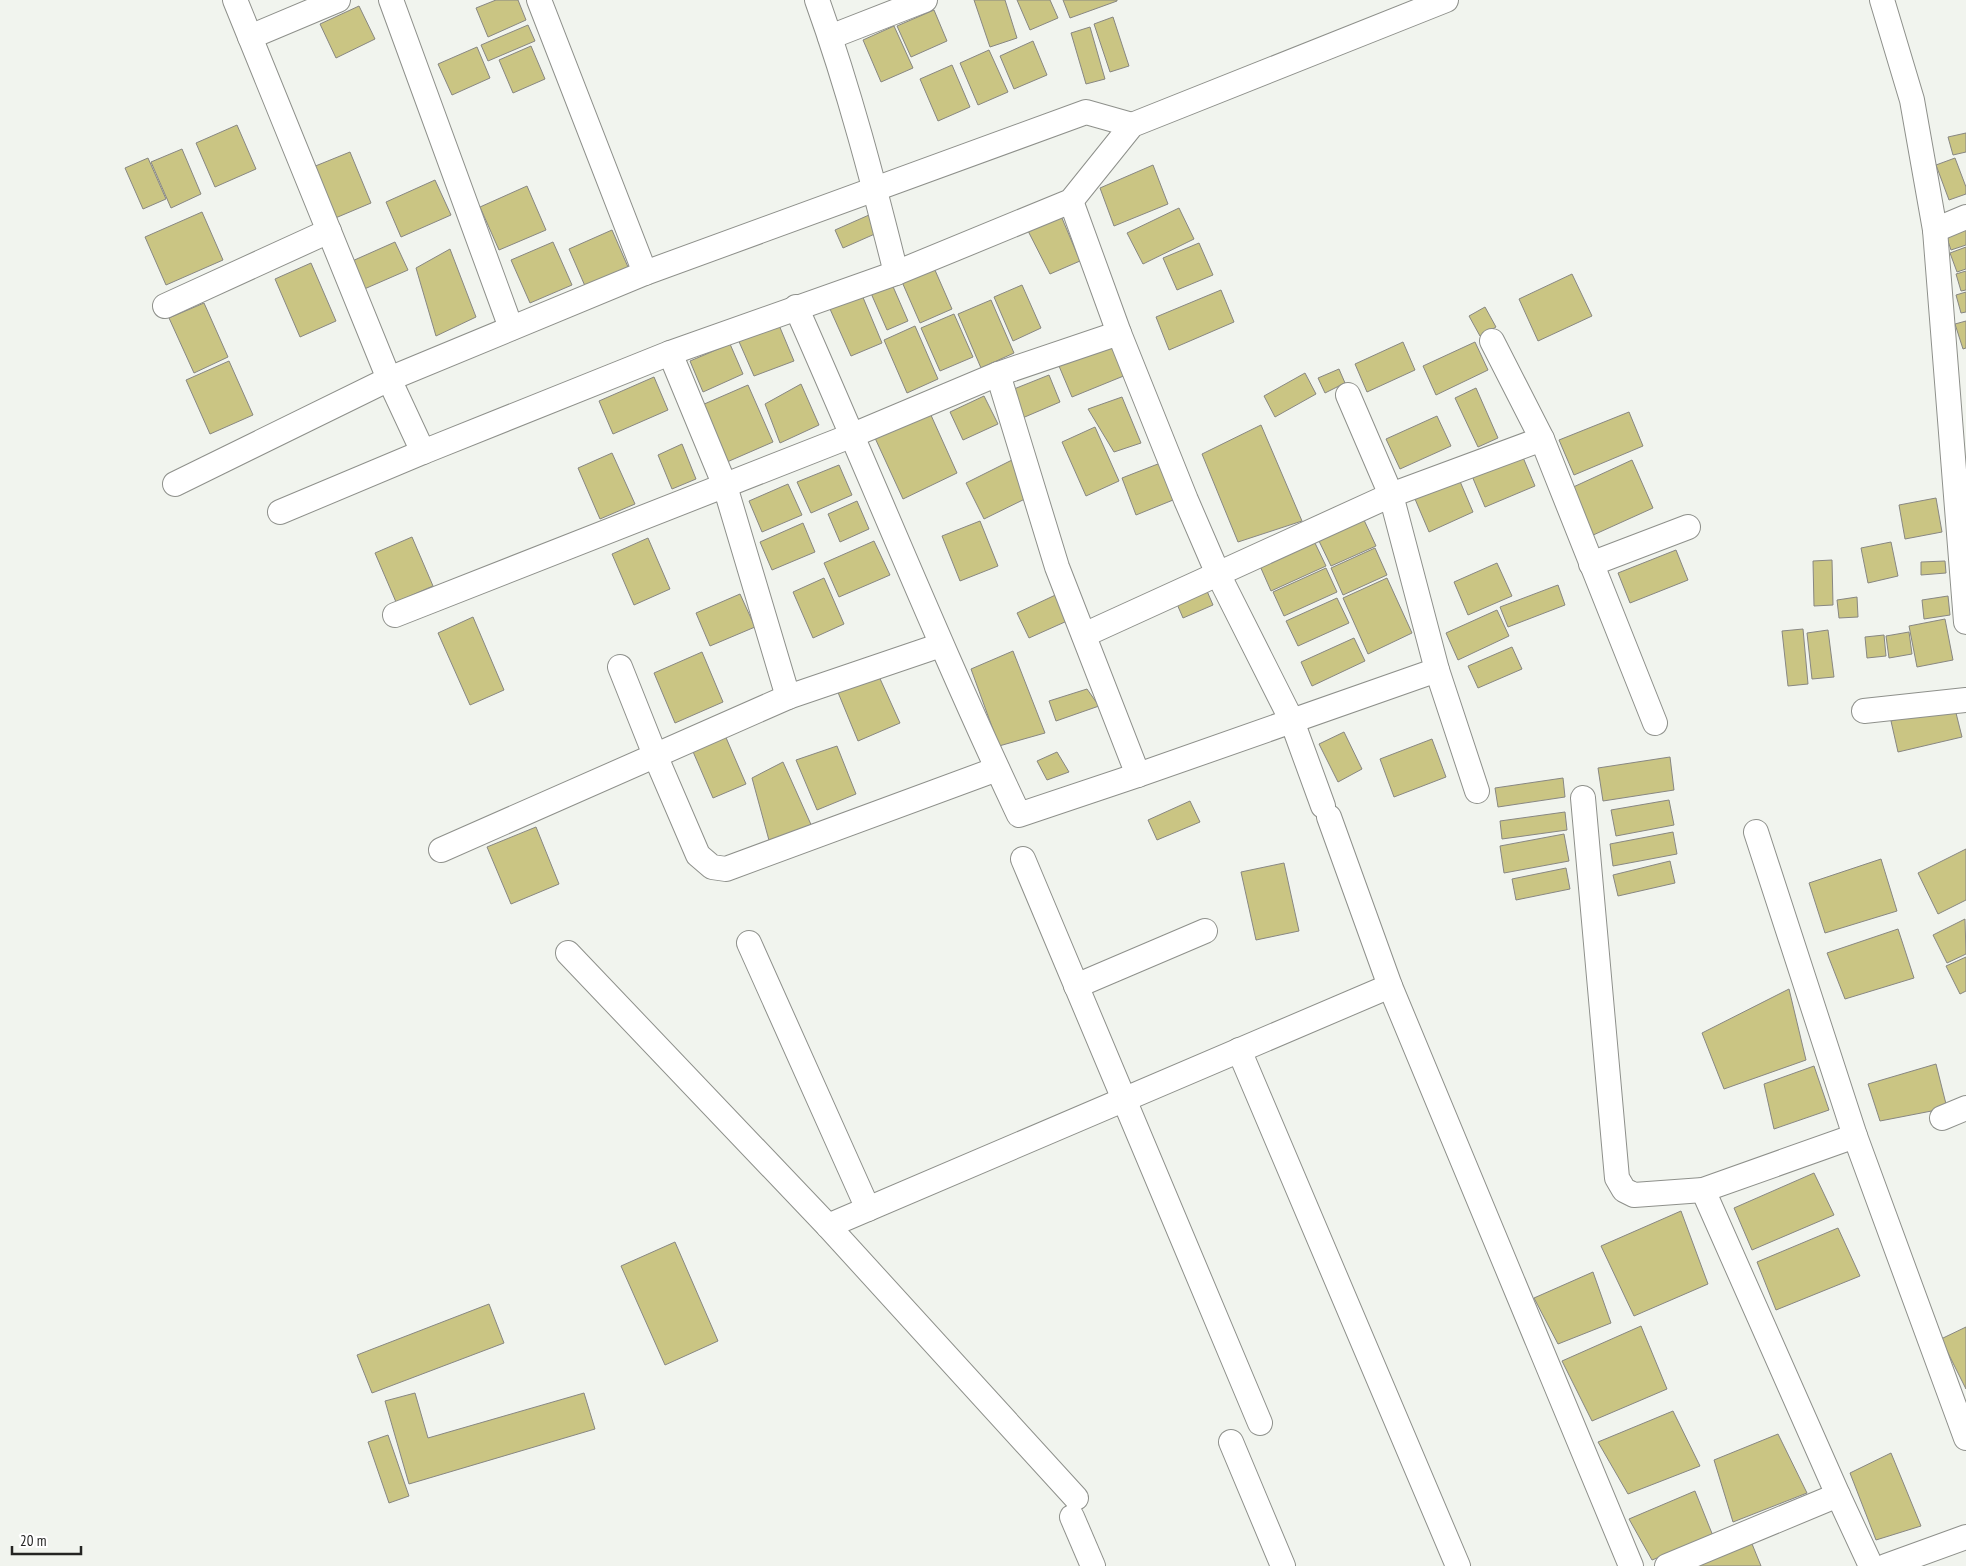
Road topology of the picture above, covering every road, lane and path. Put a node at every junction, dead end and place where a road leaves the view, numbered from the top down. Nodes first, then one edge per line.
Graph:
1 (235, 0) edge
2 (338, 0) edge
3 (391, 0) edge
4 (539, 0) edge
5 (817, 0) edge
6 (925, 0) edge
7 (1446, 0) edge
8 (1882, 0) edge
9 (250, 37) junction
10 (830, 37) junction
11 (1132, 125) junction
12 (874, 188) junction
13 (1071, 201) junction
14 (1966, 217) edge
15 (1935, 230) junction
16 (329, 231) junction
17 (645, 273) junction
18 (896, 273) junction
19 (165, 306) dead end
20 (796, 307) junction
21 (511, 328) junction
22 (1119, 333) junction
23 (1492, 341) dead end
24 (670, 353) junction
25 (998, 374) junction
26 (389, 378) junction
27 (1348, 395) dead end
28 (853, 435) junction
29 (1542, 439) junction
30 (423, 452) junction
31 (175, 484) dead end
32 (725, 486) junction
33 (1391, 495) junction
34 (280, 512) dead end
35 (1688, 527) dead end
36 (1592, 564) junction
37 (1218, 574) junction
38 (395, 615) dead end
39 (1966, 622) edge
40 (1084, 635) junction
41 (941, 645) junction
42 (620, 667) dead end
43 (1437, 670) junction
44 (788, 697) junction
45 (1966, 700) edge
46 (1864, 711) dead end
47 (1292, 721) junction
48 (1655, 723) dead end
49 (655, 755) junction
50 (997, 769) junction
51 (1138, 776) junction
52 (1477, 791) dead end
53 (1582, 798) dead end
54 (1756, 832) dead end
55 (441, 850) dead end
56 (1023, 859) dead end
57 (1205, 931) dead end
58 (749, 944) dead end
59 (568, 953) dead end
60 (1076, 986) junction
61 (1390, 986) junction
62 (1239, 1050) junction
63 (1123, 1100) junction
64 (1966, 1108) edge
65 (1942, 1118) dead end
66 (1855, 1136) junction
67 (1703, 1190) junction
68 (868, 1209) junction
69 (828, 1226) junction
70 (1260, 1423) dead end
71 (1966, 1438) edge
72 (1231, 1442) dead end
73 (1838, 1495) junction
74 (1966, 1537) edge
75 (1093, 1566) edge
76 (1284, 1566) edge
77 (1458, 1566) edge
78 (1631, 1566) edge
79 (1667, 1566) edge
80 (1871, 1566) edge
81 (1886, 1566) edge

1 - 9 street
2 - 9 street
3 - 21 street
4 - 17 street
5 - 10 street
6 - 10 street
7 - 11 street
8 - 15 street
9 - 16 street
10 - 12 street
11 - 12 street
11 - 13 street
12 - 17 street
12 - 18 street
13 - 18 street
13 - 22 street
14 - 15 street
15 - 39 street
16 - 19 street
16 - 26 street
17 - 21 street
18 - 20 street
20 - 24 street
20 - 28 street
21 - 26 street
22 - 25 street
22 - 37 street
23 - 29 street
24 - 30 street
24 - 32 street
25 - 28 street
25 - 40 street
26 - 30 street
26 - 31 street
27 - 33 street
28 - 32 street
28 - 41 street
29 - 33 street
29 - 36 street
30 - 34 street
32 - 38 street
32 - 44 street
33 - 37 street
33 - 43 street
35 - 36 street
36 - 48 street
37 - 40 street
37 - 47 street
40 - 51 street
41 - 44 street
41 - 50 street
42 - 49 street
43 - 47 street
43 - 52 street
44 - 49 street
45 - 46 street
47 - 51 street
47 - 61 street
49 - 50 street
49 - 55 street
50 - 51 street
53 - 67 street
54 - 66 street
56 - 60 street
57 - 60 street
58 - 68 street
59 - 69 street
60 - 63 street
61 - 62 street
61 - 78 street
62 - 63 street
62 - 77 street
63 - 68 street
63 - 70 street
64 - 65 street
66 - 67 street
66 - 71 street
67 - 73 street
68 - 69 street
69 - 75 street
72 - 76 street
73 - 79 street
73 - 80 street
74 - 81 street

